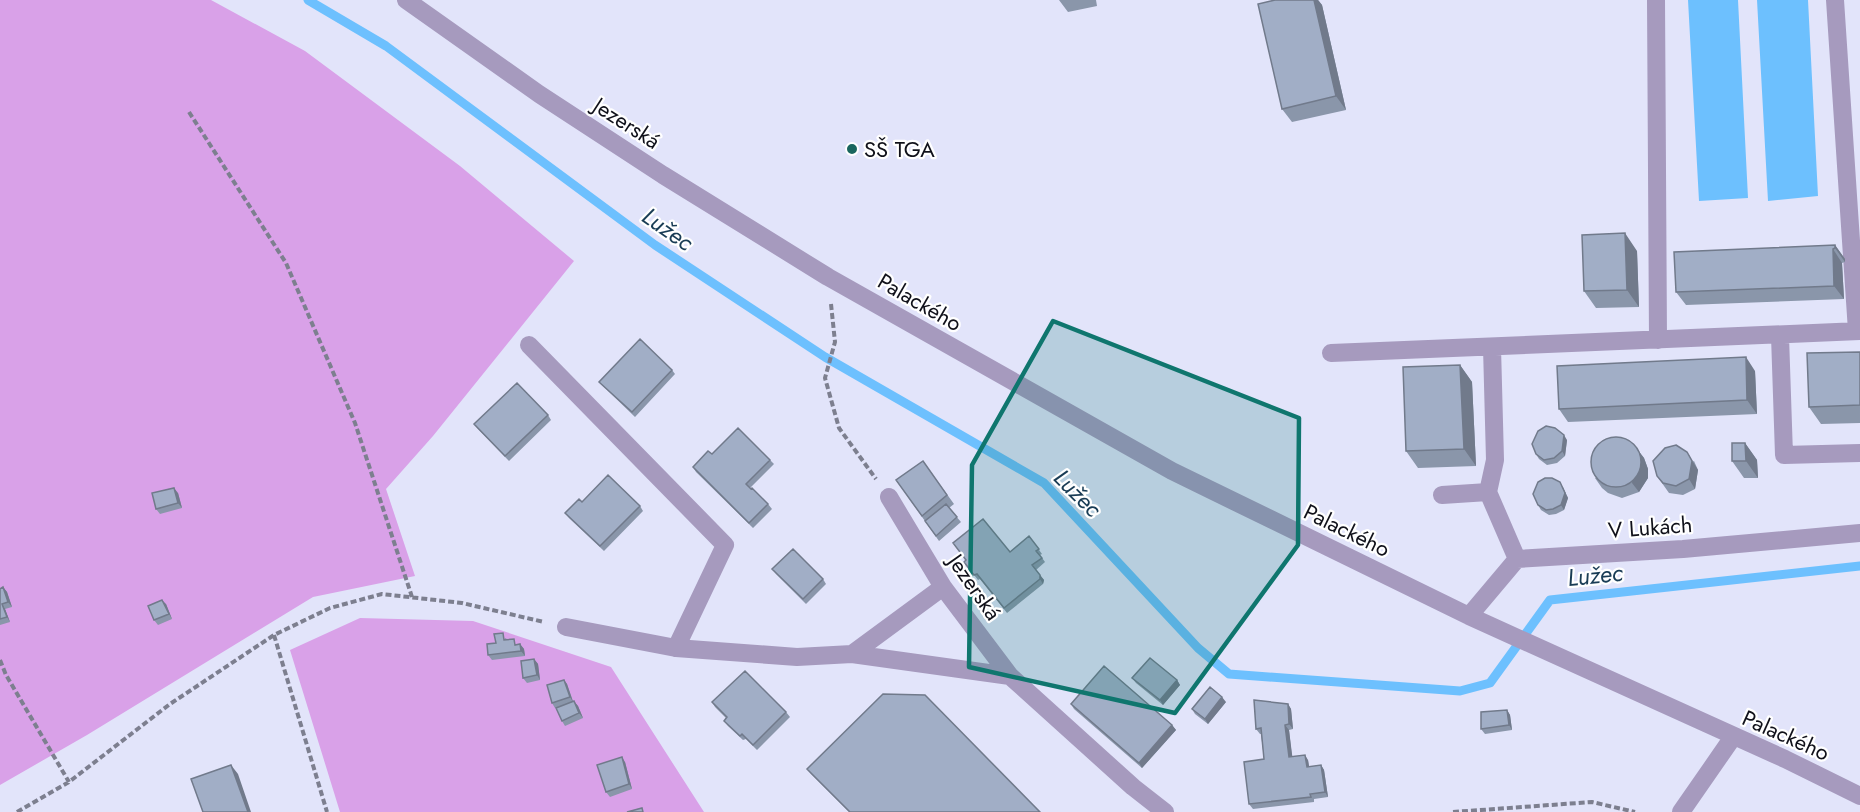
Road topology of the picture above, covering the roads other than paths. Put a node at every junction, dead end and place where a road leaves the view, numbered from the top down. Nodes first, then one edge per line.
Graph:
1 (406, 0) edge
2 (1656, 0) edge
3 (1835, 0) edge
4 (828, 277) joint
5 (1858, 331) edge
6 (1780, 336) junction
7 (1658, 340) junction
8 (529, 345) dead end
9 (1492, 346) junction
10 (1330, 353) dead end
11 (1860, 453) edge
12 (1488, 492) junction
13 (1442, 495) dead end
14 (889, 497) road end
15 (1860, 533) edge
16 (1517, 559) junction
17 (943, 587) junction
18 (1468, 616) junction
19 (566, 627) road end
20 (676, 648) junction
21 (852, 654) junction
22 (1011, 676) junction
23 (1734, 737) junction
24 (1860, 796) edge
25 (1165, 812) edge
26 (1680, 812) edge

1 - 4 street, Jezerská
2 - 7 street
3 - 5 street
4 - 18 street, Palackého
5 - 6 street
6 - 7 street
6 - 11 street
7 - 9 street
8 - 20 street
9 - 10 street
9 - 12 street
12 - 13 street
12 - 16 street
14 - 17 street, Jezerská
15 - 16 street, V Lukách
16 - 18 street
17 - 21 street
17 - 22 street, Jezerská
18 - 23 street, Palackého
19 - 20 street
20 - 21 street
21 - 22 street
22 - 25 street, Jezerská
23 - 24 street, Palackého
23 - 26 street

